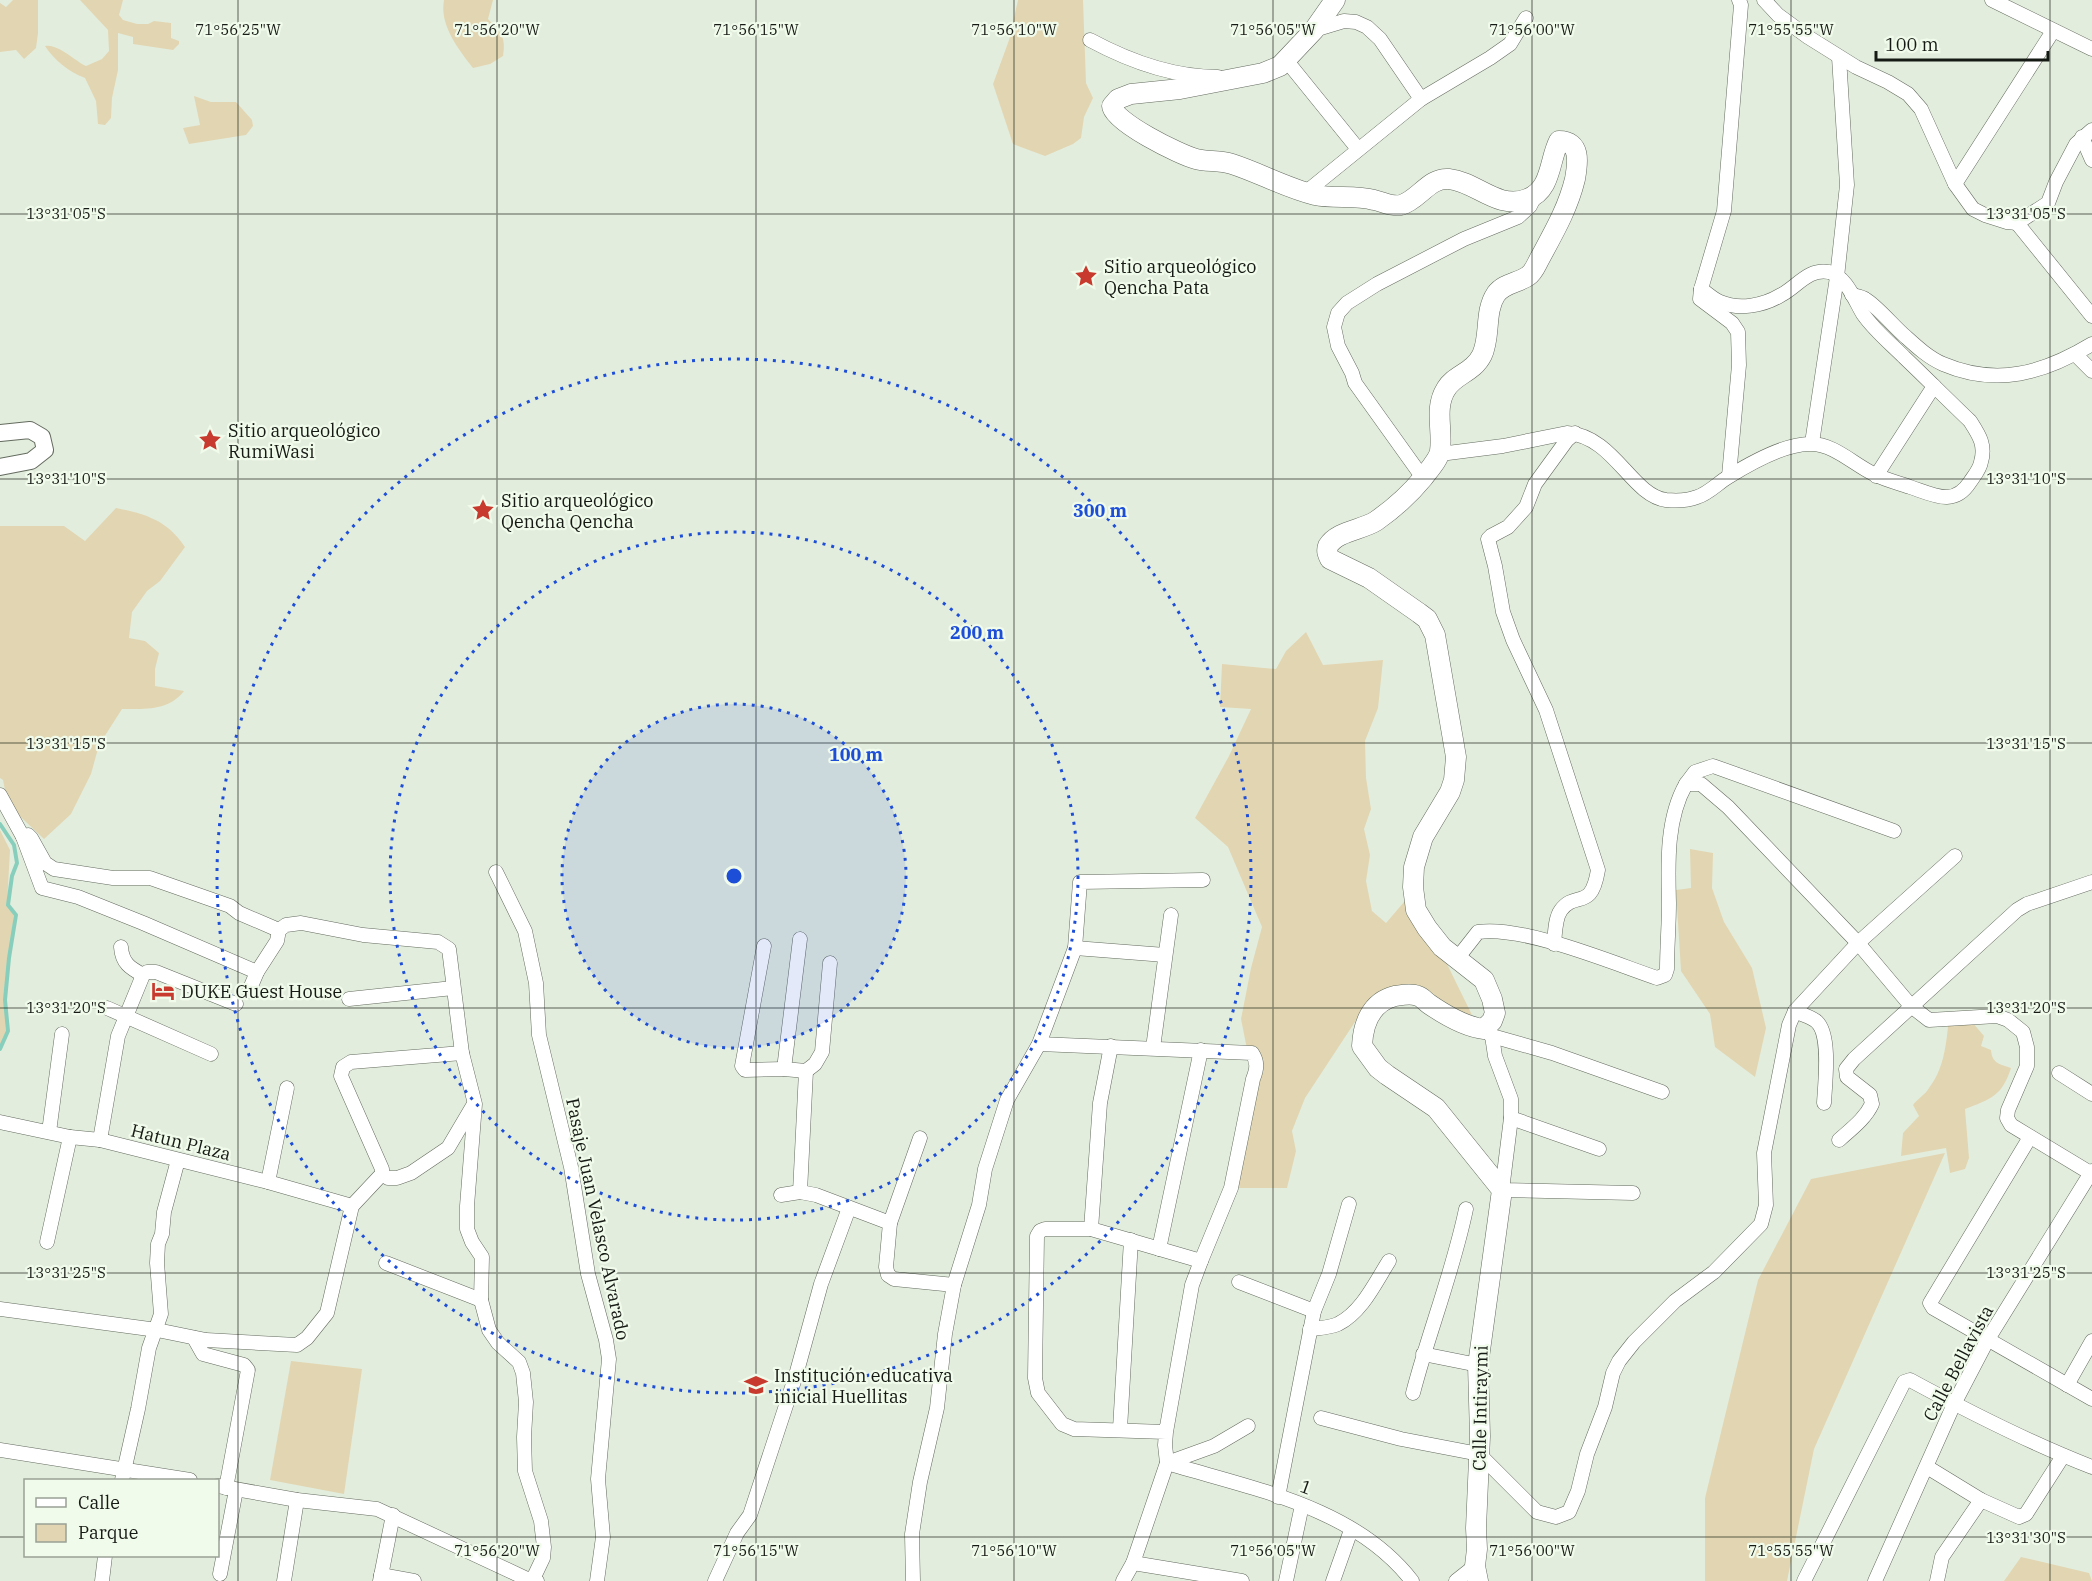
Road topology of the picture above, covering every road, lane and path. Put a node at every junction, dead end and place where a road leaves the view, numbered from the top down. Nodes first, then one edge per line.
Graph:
1 (1335, 0) edge
2 (1739, 0) edge
3 (1764, 0) edge
4 (1992, 0) edge
5 (1526, 18) dead end
6 (1314, 30) junction
7 (2053, 31) junction
8 (1090, 40) dead end
9 (2092, 49) edge
10 (1839, 57) junction
11 (1286, 60) junction
12 (1252, 75) junction
13 (1420, 99) junction
14 (2087, 134) edge
15 (1358, 149) junction
16 (2092, 160) edge
17 (1955, 184) junction
18 (1537, 192) junction
19 (1305, 193) junction
20 (2018, 223) junction
21 (1837, 277) junction
22 (1701, 289) junction
23 (1852, 295) junction
24 (2092, 316) edge
25 (2092, 344) edge
26 (2075, 354) junction
27 (2092, 371) edge
28 (1934, 386) junction
29 (0, 433) edge
30 (1575, 433) junction
31 (1812, 443) junction
32 (1440, 454) junction
33 (0, 467) edge
34 (1729, 476) junction
35 (1876, 476) junction
36 (1423, 478) junction
37 (1686, 784) junction
38 (0, 795) edge
39 (1894, 831) dead end
40 (23, 837) junction
41 (1955, 856) dead end
42 (496, 872) dead end
43 (1203, 880) dead end
44 (2092, 882) edge
45 (1171, 915) dead end
46 (279, 930) junction
47 (800, 939) dead end
48 (1858, 943) junction
49 (1554, 944) junction
50 (764, 946) dead end
51 (121, 947) dead end
52 (1075, 948) junction
53 (1165, 955) junction
54 (1456, 960) junction
55 (830, 963) dead end
56 (257, 972) junction
57 (145, 974) junction
58 (453, 988) junction
59 (249, 991) dead end
60 (349, 999) dead end
61 (236, 1004) dead end
62 (1911, 1006) junction
63 (106, 1008) dead end
64 (1796, 1011) junction
65 (127, 1017) junction
66 (1488, 1032) junction
67 (62, 1034) dead end
68 (1040, 1044) junction
69 (1111, 1046) junction
70 (1153, 1048) junction
71 (1201, 1050) junction
72 (462, 1053) junction
73 (211, 1054) dead end
74 (784, 1069) junction
75 (806, 1071) junction
76 (2059, 1073) dead end
77 (287, 1088) dead end
78 (1662, 1092) dead end
79 (2092, 1094) edge
80 (1824, 1102) dead end
81 (475, 1104) junction
82 (1511, 1118) junction
83 (0, 1122) edge
84 (49, 1132) junction
85 (70, 1137) junction
86 (2030, 1137) junction
87 (920, 1138) dead end
88 (100, 1140) junction
89 (1839, 1140) dead end
90 (1599, 1149) dead end
91 (178, 1160) junction
92 (2092, 1173) edge
93 (382, 1174) junction
94 (268, 1182) junction
95 (800, 1192) junction
96 (1633, 1193) dead end
97 (1502, 1194) junction
98 (781, 1195) dead end
99 (1350, 1204) dead end
100 (352, 1206) junction
101 (849, 1208) junction
102 (1466, 1209) dead end
103 (890, 1223) junction
104 (1091, 1229) junction
105 (1131, 1240) junction
106 (47, 1242) dead end
107 (1159, 1249) junction
108 (1200, 1261) junction
109 (1389, 1261) dead end
110 (386, 1263) dead end
111 (1239, 1282) dead end
112 (954, 1285) junction
113 (482, 1300) junction
114 (0, 1309) edge
115 (1314, 1311) junction
116 (1310, 1329) junction
117 (157, 1330) junction
118 (194, 1338) junction
119 (1988, 1339) junction
120 (2092, 1341) edge
121 (1423, 1354) junction
122 (1478, 1365) junction
123 (2067, 1385) junction
124 (1413, 1393) dead end
125 (2092, 1399) edge
126 (1954, 1404) junction
127 (1321, 1418) dead end
128 (1248, 1426) dead end
129 (1120, 1429) junction
130 (1166, 1432) junction
131 (0, 1450) edge
132 (1479, 1454) junction
133 (2063, 1456) junction
134 (1167, 1463) junction
135 (1927, 1467) junction
136 (2092, 1467) edge
137 (123, 1475) edge
138 (177, 1479) edge
139 (226, 1488) edge
140 (1278, 1497) junction
141 (297, 1500) junction
142 (1981, 1500) junction
143 (1302, 1505) junction
144 (393, 1515) junction
145 (1351, 1530) junction
146 (105, 1557) edge
147 (1133, 1563) junction
148 (220, 1574) dead end
149 (1477, 1574) edge
150 (380, 1578) edge
151 (530, 1580) edge
152 (102, 1581) edge
153 (284, 1581) edge
154 (414, 1581) edge
155 (597, 1581) edge
156 (714, 1581) edge
157 (913, 1581) edge
158 (1122, 1581) edge
159 (1242, 1581) edge
160 (1286, 1581) edge
161 (1333, 1581) edge
162 (1412, 1581) edge
163 (1456, 1581) edge
164 (1804, 1581) edge
165 (1875, 1581) edge
166 (1937, 1581) edge

1 - 6 main road
2 - 22 street
3 - 10 street
4 - 7 street
5 - 13 street
6 - 11 main road
6 - 13 street
7 - 9 street
7 - 17 street
8 - 12 street
10 - 17 street
10 - 21 street
11 - 12 main road
11 - 15 street
12 - 19 main road
13 - 15 street
14 - 16 street
14 - 20 street
15 - 19 street
17 - 20 street
18 - 19 main road
18 - 32 main road
18 - 36 street
20 - 24 street
21 - 22 street
21 - 23 street
21 - 31 street
22 - 34 street
23 - 26 street
23 - 28 street
25 - 26 street
26 - 27 street
28 - 35 street
28 - 35 street
29 - 33 street
30 - 32 street
30 - 34 street
30 - 49 street
31 - 34 street
31 - 35 street
32 - 36 main road
36 - 54 main road
37 - 39 street
37 - 48 street
37 - 49 street
38 - 40 street
40 - 46 street
40 - 56 street
41 - 48 street
42 - 155 street, Pasaje Juan Velasco Alvarado
43 - 52 street
44 - 62 street
45 - 53 street
46 - 56 street
46 - 58 street
47 - 74 street
48 - 62 street
48 - 64 street
49 - 54 street
50 - 74 street
51 - 57 street
52 - 53 street
52 - 68 street
53 - 70 street
54 - 66 main road
55 - 75 street
56 - 59 street
57 - 61 street
57 - 65 street
58 - 60 street
58 - 72 street
62 - 86 street
62 - 89 street
63 - 65 street
64 - 80 street
64 - 132 street
65 - 73 street
65 - 88 street
66 - 78 street
66 - 82 street
66 - 97 main road
67 - 84 street
68 - 69 street
68 - 112 street
69 - 70 street
69 - 104 street
70 - 71 street
71 - 107 street
71 - 108 street
72 - 81 street
72 - 93 street
74 - 75 street
75 - 95 street
76 - 79 street
77 - 94 street
81 - 93 street
81 - 113 street
82 - 90 street
82 - 97 street
83 - 84 street, Hatun Plaza
84 - 85 street, Hatun Plaza
85 - 88 street, Hatun Plaza
85 - 106 street
86 - 92 street
86 - 119 street
87 - 103 street
88 - 91 street, Hatun Plaza
91 - 94 street, Hatun Plaza
91 - 117 street
92 - 119 street, Calle Bellavista
93 - 100 street
94 - 100 street, Hatun Plaza
95 - 98 street
95 - 101 street
96 - 97 street
97 - 122 main road, Calle Intiraymi
99 - 115 street
100 - 118 street
101 - 103 street
101 - 156 street
102 - 121 street
103 - 112 street
104 - 105 street
104 - 129 street
105 - 107 street
105 - 129 street
107 - 108 street
108 - 130 street
109 - 116 street
110 - 113 street
111 - 115 street
112 - 157 street
113 - 151 street
114 - 117 street
115 - 116 street
116 - 140 street
117 - 118 street
117 - 137 street
118 - 139 street
119 - 123 street
119 - 126 street, Calle Bellavista
120 - 123 street
121 - 122 street
121 - 124 street
122 - 132 main road, Calle Intiraymi
123 - 125 street
126 - 133 street
126 - 135 street, Calle Bellavista
126 - 164 street
127 - 132 street
128 - 134 street
129 - 130 street
130 - 134 street
131 - 137 street
132 - 149 main road, Calle Intiraymi
133 - 136 street
133 - 142 street
134 - 140 street, 1
134 - 147 street
135 - 142 street
135 - 165 street, Calle Bellavista
137 - 138 street
139 - 141 street
139 - 148 street
140 - 143 street, 1
141 - 144 street
141 - 153 street
142 - 166 street
143 - 145 street, 1
143 - 160 street
144 - 150 street
144 - 151 street
145 - 161 street
145 - 162 street, 1
146 - 152 street
147 - 158 street
147 - 159 street
149 - 163 street
150 - 154 street

